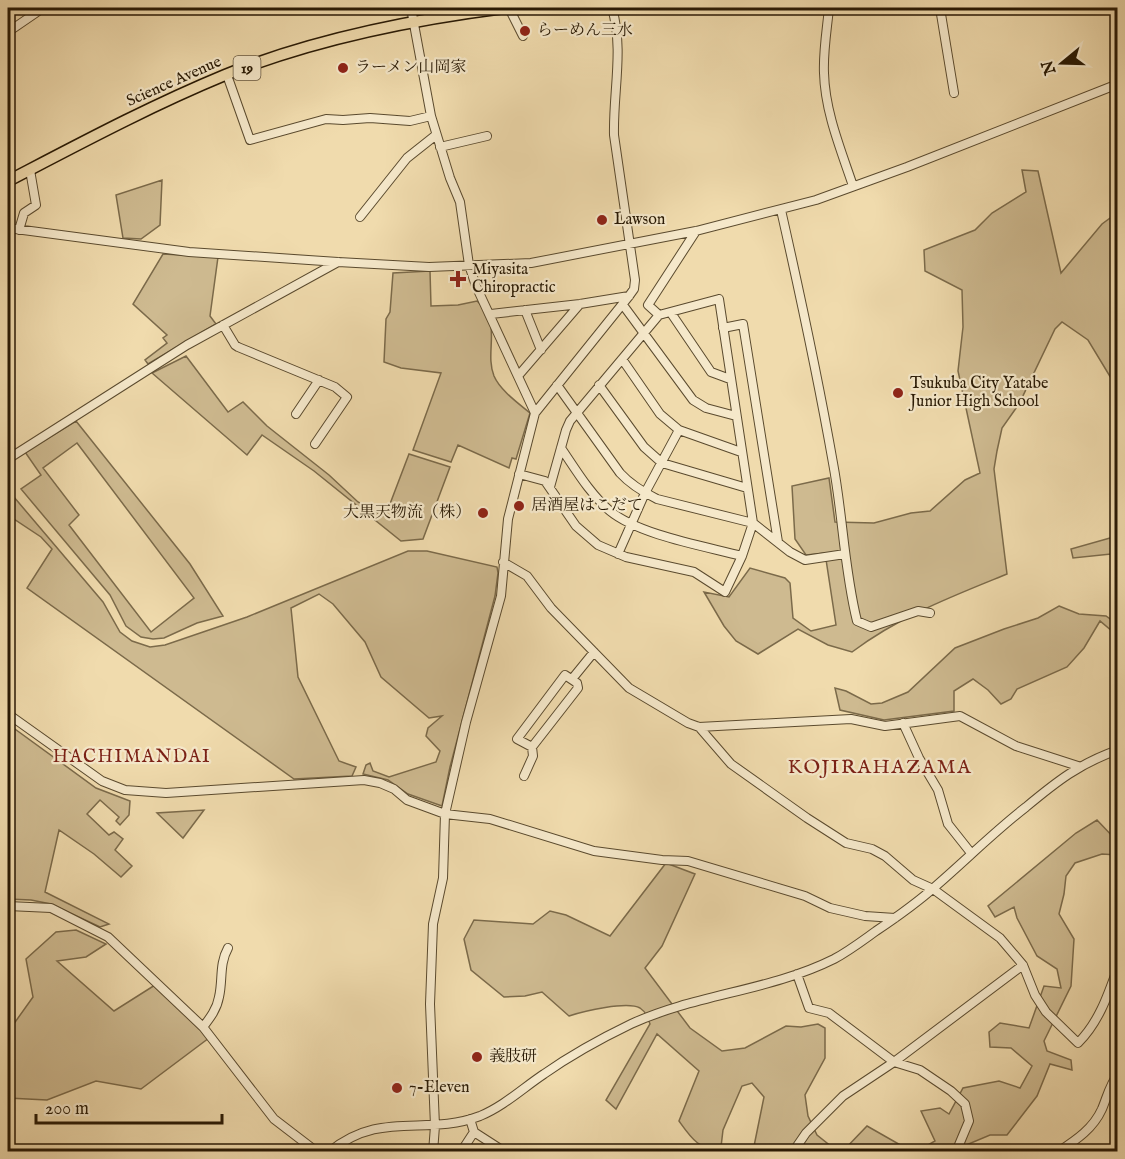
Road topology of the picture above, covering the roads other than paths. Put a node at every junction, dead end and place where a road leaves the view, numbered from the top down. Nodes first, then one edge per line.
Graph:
1 (43, 8) edge
2 (411, 8) edge
3 (504, 8) edge
4 (509, 8) edge
5 (612, 8) edge
6 (829, 8) edge
7 (940, 8) edge
8 (984, 8) edge
9 (1014, 8) edge
10 (413, 22) junction
11 (8, 32) edge
12 (523, 36) dead end
13 (227, 75) junction
14 (1118, 84) edge
15 (954, 93) dead end
16 (431, 116) junction
17 (436, 135) junction
18 (486, 136) dead end
19 (440, 147) junction
20 (30, 170) junction
21 (8, 181) edge
22 (853, 186) junction
23 (781, 210) junction
24 (360, 217) dead end
25 (8, 228) edge
26 (19, 230) junction
27 (696, 231) junction
28 (630, 245) junction
29 (338, 262) junction
30 (469, 265) junction
31 (629, 296) junction
32 (580, 304) junction
33 (622, 305) junction
34 (525, 310) junction
35 (671, 313) junction
36 (490, 314) junction
37 (659, 315) junction
38 (222, 325) junction
39 (723, 328) junction
40 (644, 332) junction
41 (541, 350) junction
42 (622, 358) junction
43 (518, 376) junction
44 (730, 379) junction
45 (319, 380) junction
46 (557, 385) junction
47 (599, 385) junction
48 (577, 412) junction
49 (535, 413) junction
50 (296, 414) dead end
51 (736, 416) junction
52 (679, 430) junction
53 (315, 444) dead end
54 (561, 448) junction
55 (741, 452) junction
56 (8, 459) edge
57 (662, 463) junction
58 (519, 474) junction
59 (550, 487) junction
60 (747, 488) junction
61 (645, 493) junction
62 (753, 523) junction
63 (631, 525) junction
64 (778, 542) junction
65 (618, 554) junction
66 (845, 554) junction
67 (742, 556) junction
68 (503, 562) junction
69 (930, 613) dead end
70 (594, 652) junction
71 (572, 679) junction
72 (8, 714) edge
73 (903, 723) junction
74 (699, 727) junction
75 (532, 747) junction
76 (1118, 750) edge
77 (1078, 766) junction
78 (524, 776) dead end
79 (446, 814) junction
80 (971, 853) junction
81 (933, 889) junction
82 (8, 906) edge
83 (895, 918) junction
84 (228, 948) dead end
85 (1023, 965) junction
86 (1118, 967) edge
87 (797, 974) junction
88 (202, 1027) junction
89 (894, 1062) junction
90 (1118, 1074) edge
91 (470, 1119) junction
92 (435, 1126) junction
93 (474, 1132) junction
94 (317, 1152) edge
95 (329, 1152) edge
96 (434, 1152) edge
97 (461, 1152) edge
98 (505, 1152) edge
99 (793, 1152) edge
100 (956, 1152) edge
101 (1058, 1152) edge

1 - 11 street
2 - 10 street
3 - 10 main road, Science Avenue / 19
4 - 12 street
5 - 28 street
6 - 22 street
7 - 15 street
8 - 9 street
10 - 13 main road, Science Avenue / 19
10 - 16 street
13 - 16 street
13 - 20 main road, Science Avenue / 19
14 - 22 street
16 - 17 street
17 - 19 street
17 - 24 street
18 - 19 street
19 - 30 street
20 - 21 main road, Science Avenue / 19
20 - 26 street
22 - 23 street
23 - 27 street
23 - 66 street
25 - 26 street
26 - 29 street
27 - 28 street
27 - 37 street
28 - 30 street
28 - 31 street
29 - 30 street
29 - 38 street
30 - 36 street
31 - 32 street
31 - 33 street
32 - 34 street
32 - 41 street
33 - 40 street
33 - 46 street
34 - 36 street
34 - 41 street
35 - 37 street
35 - 39 street
35 - 44 street
36 - 43 street
37 - 40 street
38 - 45 street
38 - 56 street
39 - 44 street
39 - 64 street
40 - 42 street
40 - 51 street
41 - 43 street
42 - 47 street
42 - 52 street
43 - 49 street
44 - 51 street
45 - 50 street
45 - 53 street
46 - 48 street
46 - 49 street
47 - 48 street
47 - 57 street
48 - 54 street
48 - 61 street
49 - 58 street
51 - 55 street
52 - 55 street
52 - 57 street
54 - 59 street
54 - 63 street
55 - 60 street
57 - 60 street
57 - 61 street
58 - 59 street
58 - 68 street
59 - 65 street
60 - 62 street
61 - 62 street
61 - 63 street
62 - 64 street
62 - 67 street
63 - 65 street
63 - 67 street
64 - 66 street
65 - 67 street
66 - 69 street
68 - 70 street
68 - 79 street
70 - 71 street
70 - 74 street
71 - 75 street
71 - 75 street
72 - 79 street
73 - 74 street
73 - 77 street
73 - 80 street
74 - 81 street
75 - 78 street
76 - 77 street
77 - 80 street
79 - 83 street
79 - 92 street
80 - 81 street
81 - 83 street
81 - 85 street
82 - 88 street
83 - 87 street
84 - 88 street
85 - 86 street
85 - 89 street
87 - 89 street
87 - 91 street
88 - 94 street
89 - 99 street
89 - 100 street
90 - 101 street
91 - 92 street
91 - 93 street
92 - 95 street
92 - 96 street
93 - 97 street
93 - 98 street

